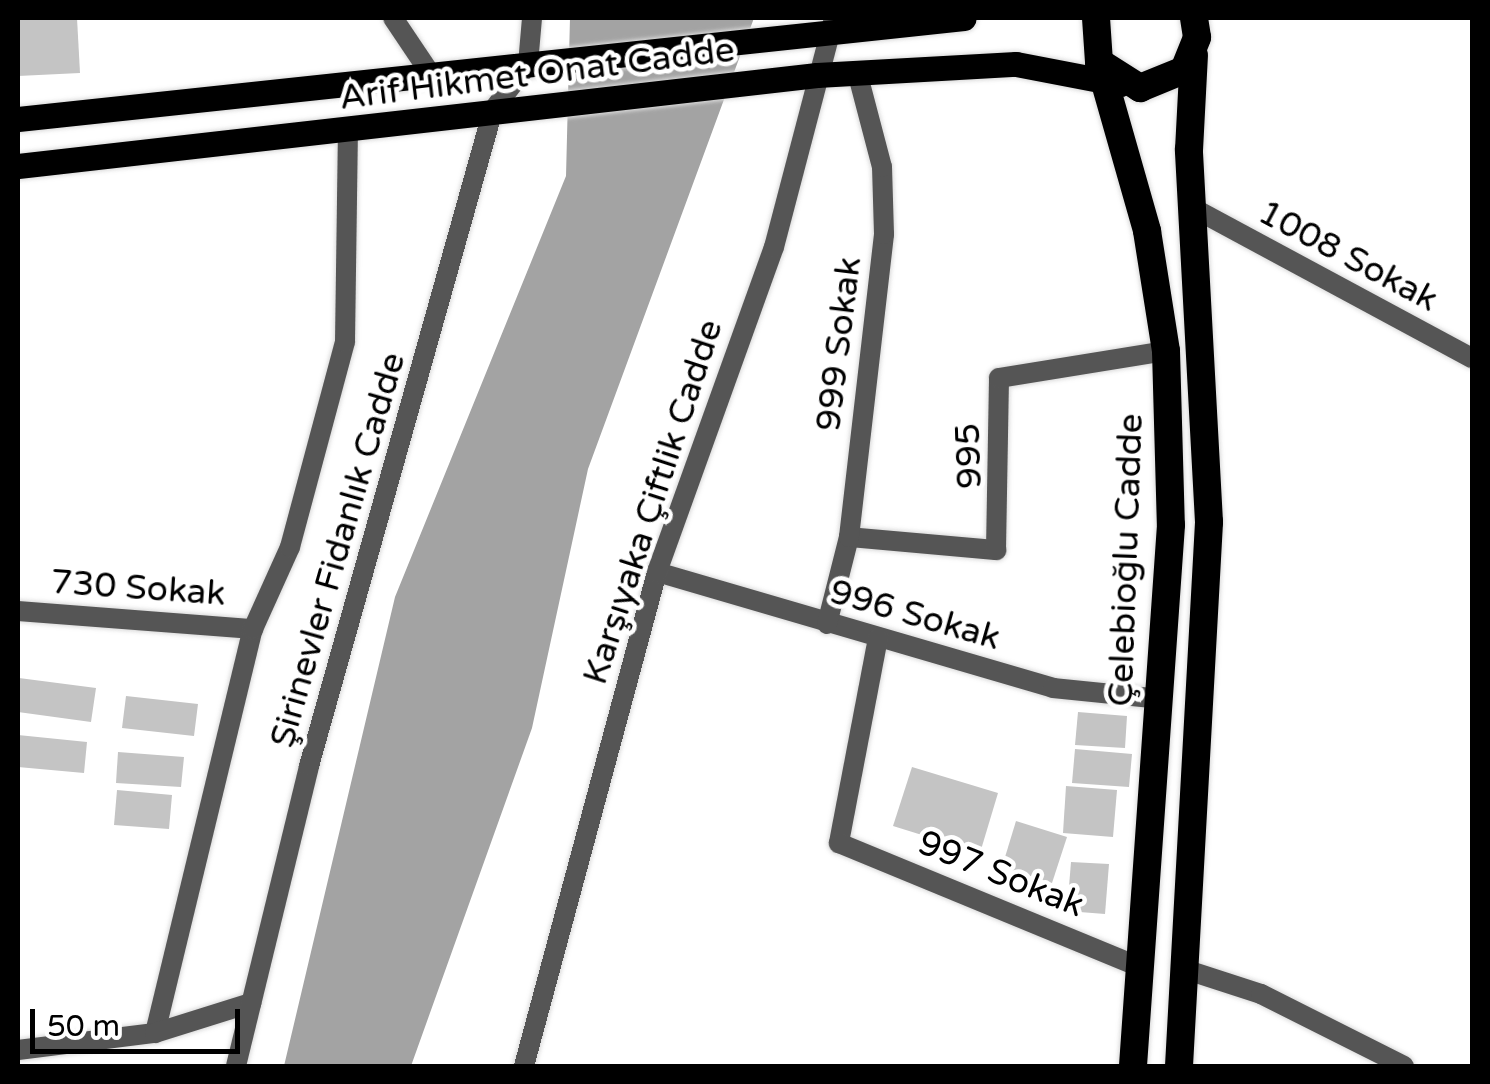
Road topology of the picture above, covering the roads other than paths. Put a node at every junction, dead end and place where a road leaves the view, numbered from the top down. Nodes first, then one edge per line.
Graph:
1 (393, 18) edge
2 (532, 18) edge
3 (964, 18) edge
4 (1096, 18) edge
5 (1194, 18) edge
6 (832, 26) edge
7 (1194, 55) junction
8 (528, 64) junction
9 (857, 72) junction
10 (817, 75) junction
11 (432, 76) junction
12 (1110, 76) junction
13 (493, 110) junction
14 (18, 120) edge
15 (348, 134) junction
16 (18, 166) edge
17 (1195, 209) junction
18 (1166, 351) junction
19 (1472, 358) edge
20 (849, 537) junction
21 (656, 572) junction
22 (18, 611) edge
23 (827, 624) junction
24 (252, 629) junction
25 (878, 638) junction
26 (1161, 699) junction
27 (1138, 966) junction
28 (1184, 969) junction
29 (251, 1003) junction
30 (155, 1033) junction
31 (18, 1050) edge
32 (236, 1066) edge
33 (524, 1066) edge
34 (1133, 1066) edge
35 (1180, 1066) edge
36 (1404, 1066) edge

1 - 11 street
2 - 8 street
3 - 6 main road, Arif Hikmet Onat Cadde
4 - 12 highway, Çelebioğlu Cadde
5 - 7 highway, Çelebioğlu Cadde
6 - 8 main road, Arif Hikmet Onat Cadde
6 - 10 street, Karşıyaka Çiftlik Cadde
7 - 12 highway
7 - 17 highway, Çelebioğlu Cadde
8 - 11 main road, Arif Hikmet Onat Cadde
8 - 13 street, Şirinevler Fidanlık Cadde
9 - 10 main road, Arif Hikmet Onat Cadde
9 - 12 main road, Arif Hikmet Onat Cadde
9 - 20 street, 999 Sokak
10 - 13 main road, Arif Hikmet Onat Cadde
10 - 21 street, Karşıyaka Çiftlik Cadde
11 - 14 main road, Arif Hikmet Onat Cadde
12 - 18 highway, Çelebioğlu Cadde
13 - 15 main road, Arif Hikmet Onat Cadde
13 - 29 street, Şirinevler Fidanlık Cadde
15 - 16 main road, Arif Hikmet Onat Cadde
15 - 24 street
17 - 19 street, 1008 Sokak
17 - 28 highway, Çelebioğlu Cadde
18 - 20 street, 995
18 - 26 highway, Çelebioğlu Cadde
20 - 23 street, 999 Sokak
21 - 23 street, 996 Sokak
21 - 33 street, Karşıyaka Çiftlik Cadde
22 - 24 street, 730 Sokak
23 - 25 street, 996 Sokak
24 - 30 street
25 - 26 street, 996 Sokak
25 - 27 street, 997 Sokak
26 - 27 highway, Çelebioğlu Cadde
27 - 34 highway, Çelebioğlu Cadde
28 - 35 highway, Çelebioğlu Cadde
28 - 36 street
29 - 30 street
29 - 32 street, Şirinevler Fidanlık Cadde
30 - 31 street

